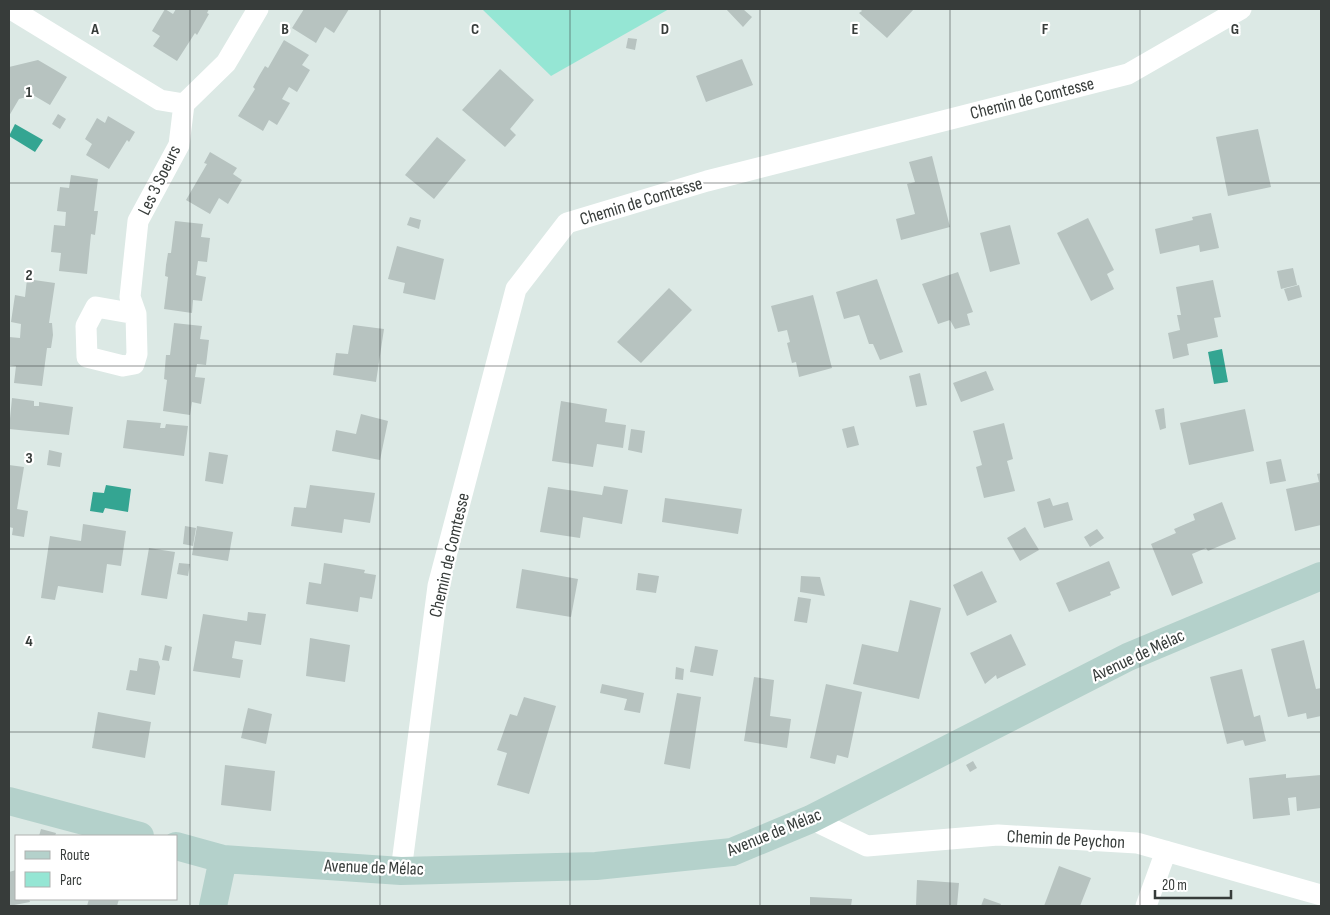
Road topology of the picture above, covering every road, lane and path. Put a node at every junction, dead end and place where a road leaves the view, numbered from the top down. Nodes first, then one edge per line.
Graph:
1 (11, 9) edge
2 (258, 9) edge
3 (1241, 9) edge
4 (184, 104) junction
5 (136, 314) dead end
6 (1321, 576) edge
7 (9, 801) edge
8 (811, 819) junction
9 (136, 835) edge
10 (178, 847) edge
11 (1166, 851) junction
12 (223, 859) junction
13 (401, 870) junction
14 (1321, 895) edge
15 (214, 906) edge
16 (1146, 906) edge

1 - 4 street
2 - 4 street
3 - 13 street, Chemin de Comtesse
4 - 5 street, Les 3 Soeurs
6 - 8 street, Avenue de Mélac
7 - 9 street
8 - 11 street, Chemin de Peychon
8 - 13 street, Avenue de Mélac
10 - 12 street, Avenue de Mélac
11 - 14 street, Chemin de Peychon
11 - 16 street
12 - 13 street, Avenue de Mélac
12 - 15 street

